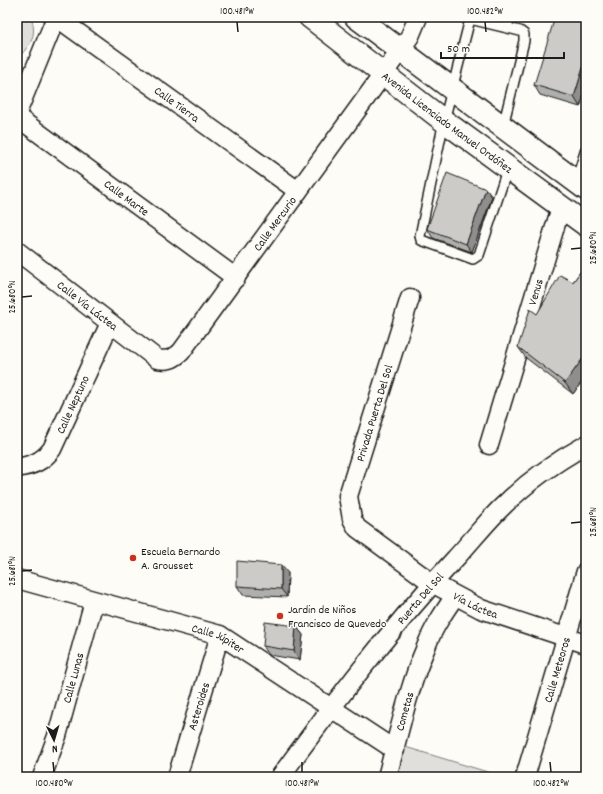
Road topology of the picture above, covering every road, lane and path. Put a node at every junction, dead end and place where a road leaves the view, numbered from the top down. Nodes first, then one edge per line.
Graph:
1 (56, 17) edge
2 (310, 17) edge
3 (356, 17) edge
4 (418, 17) edge
5 (510, 17) edge
6 (467, 18) edge
7 (507, 27) junction
8 (401, 50) junction
9 (384, 74) junction
10 (452, 88) junction
11 (17, 113) edge
12 (17, 117) edge
13 (444, 120) junction
14 (503, 126) junction
15 (585, 152) edge
16 (508, 167) junction
17 (581, 185) edge
18 (298, 190) junction
19 (561, 207) junction
20 (586, 225) edge
21 (17, 251) edge
22 (236, 278) junction
23 (410, 298) dead end
24 (110, 323) junction
25 (157, 359) joint
26 (489, 445) dead end
27 (586, 445) edge
28 (17, 468) edge
29 (357, 528) joint
30 (586, 571) edge
31 (17, 579) edge
32 (432, 583) junction
33 (455, 596) junction
34 (94, 600) junction
35 (220, 635) junction
36 (567, 638) junction
37 (586, 644) edge
38 (330, 708) junction
39 (395, 750) junction
40 (42, 777) edge
41 (177, 777) edge
42 (280, 777) edge
43 (387, 777) edge
44 (524, 777) edge

1 - 11 street
1 - 18 street, Calle Tierra
2 - 9 main road, Avenida Licenciado Manuel Ordóñez
3 - 8 main road
4 - 8 street, Calle Mercurio
5 - 7 lane
6 - 7 lane
6 - 10 lane
7 - 14 lane
8 - 9 street, Calle Mercurio
8 - 10 main road
9 - 13 main road, Avenida Licenciado Manuel Ordóñez
9 - 18 street, Calle Mercurio
10 - 13 lane
10 - 14 main road
12 - 22 street, Calle Marte
13 - 16 main road, Avenida Licenciado Manuel Ordóñez
13 - 16 lane
14 - 17 main road
15 - 17 lane
16 - 19 main road, Avenida Licenciado Manuel Ordóñez
18 - 22 street, Calle Mercurio
19 - 20 main road, Avenida Licenciado Manuel Ordóñez
19 - 26 street, Venus
21 - 24 street, Calle Vía Láctea
22 - 25 street, Calle Mercurio
23 - 29 street, Privada Puerta Del Sol
24 - 25 street, Calle Vía Láctea
24 - 28 street, Calle Neptuno
27 - 32 street, Puerta Del Sol
29 - 32 street, Vía Láctea
30 - 36 street, Calle Meteoros
31 - 34 street, Calle Júpiter
32 - 33 street, Vía Láctea
32 - 38 street, Puerta Del Sol
33 - 36 street, Vía Láctea
33 - 39 street, Cometas
34 - 35 street, Calle Júpiter
34 - 40 street, Calle Lunas
35 - 38 street, Calle Júpiter
35 - 41 street, Asteroides
36 - 37 street, Vía Láctea
36 - 44 street, Calle Meteoros
38 - 39 street, Calle Júpiter
38 - 42 street, Puerta Del Sol
39 - 43 street, Cometas

